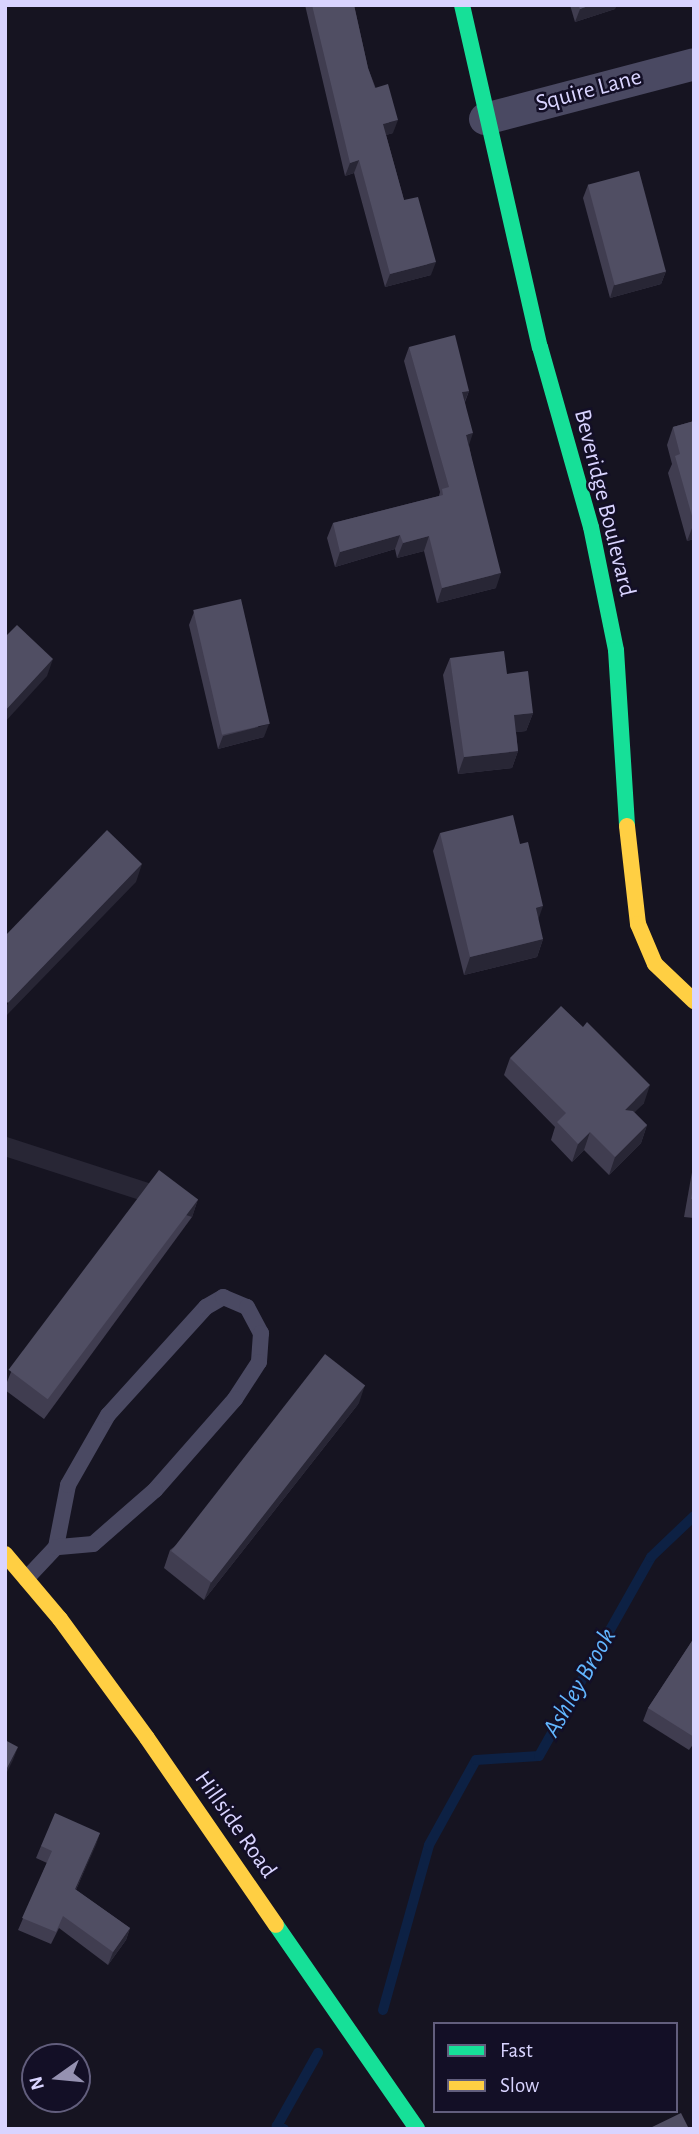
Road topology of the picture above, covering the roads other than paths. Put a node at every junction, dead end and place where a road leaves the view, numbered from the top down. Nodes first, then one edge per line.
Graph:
1 (462, 5) edge
2 (694, 64) edge
3 (485, 119) junction
4 (694, 1001) edge
5 (56, 1547) junction
6 (5, 1554) edge
7 (26, 1579) junction
8 (417, 2129) edge

1 - 3 street, Beveridge Boulevard
2 - 3 street, Squire Lane
3 - 4 street, Beveridge Boulevard
5 - 5 lane
5 - 7 lane
6 - 7 street, Hillside Road
7 - 8 street, Hillside Road

